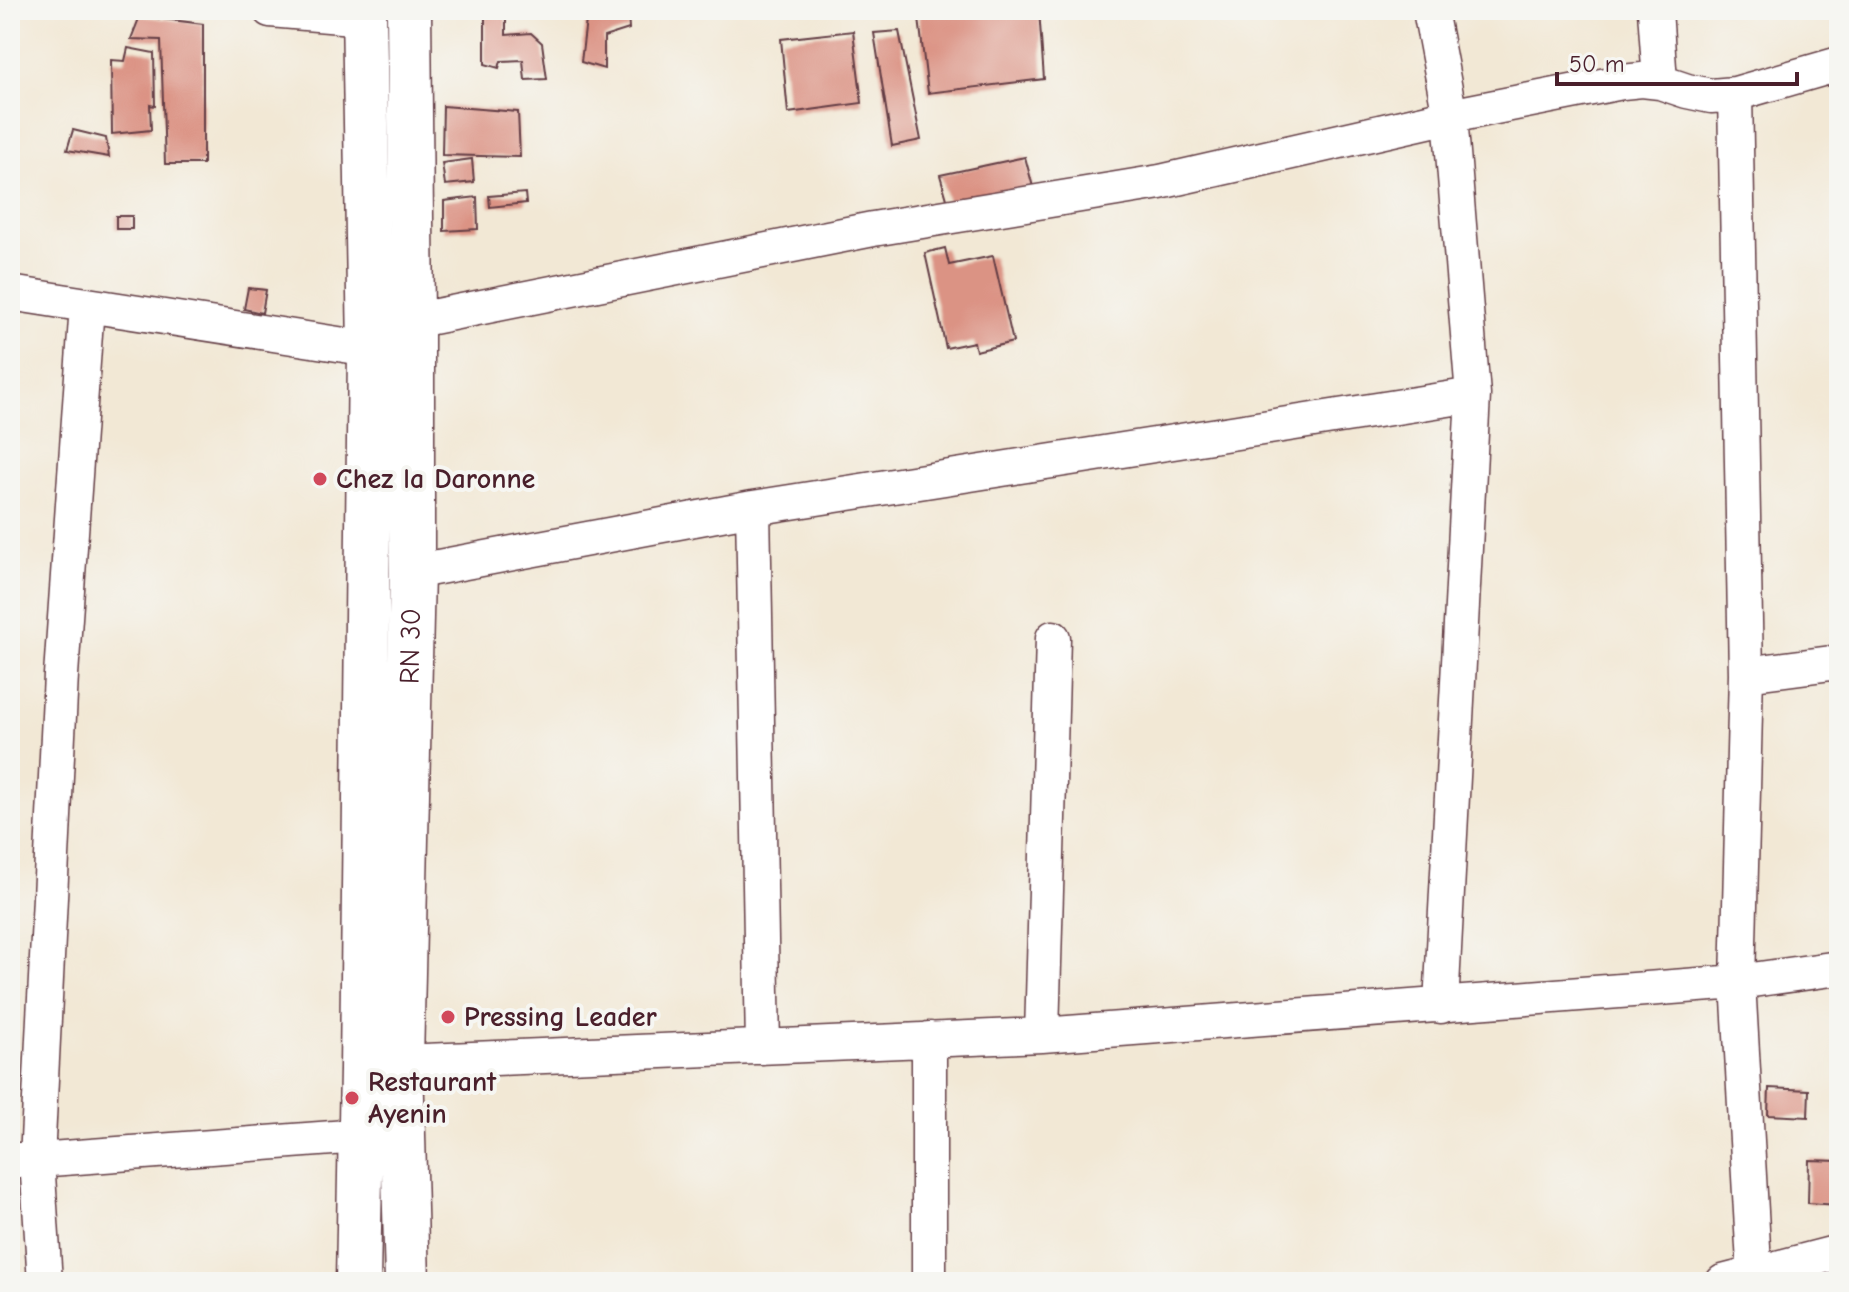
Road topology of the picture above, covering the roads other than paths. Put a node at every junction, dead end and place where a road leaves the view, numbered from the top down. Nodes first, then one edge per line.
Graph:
1 (270, 10) edge
2 (409, 10) edge
3 (1430, 10) edge
4 (1655, 10) edge
5 (364, 14) edge
6 (1839, 64) edge
7 (1660, 82) junction
8 (1735, 94) junction
9 (1450, 116) junction
10 (10, 293) edge
11 (87, 305) junction
12 (412, 321) junction
13 (370, 349) junction
14 (1473, 395) junction
15 (753, 508) junction
16 (412, 572) junction
17 (1053, 638) dead end
18 (1839, 662) edge
19 (1746, 674) junction
20 (1839, 968) edge
21 (1738, 982) junction
22 (1441, 1006) junction
23 (1042, 1035) junction
24 (929, 1039) junction
25 (763, 1047) junction
26 (401, 1062) junction
27 (360, 1136) junction
28 (24, 1160) edge
29 (1839, 1252) edge
30 (1744, 1279) edge
31 (45, 1282) edge
32 (358, 1282) edge
33 (407, 1282) edge
34 (929, 1282) edge

1 - 5 street
2 - 12 main road, RN 30 / RN 30
3 - 9 street
4 - 7 street
5 - 13 main road, RN 30
6 - 8 street
7 - 8 street
7 - 9 street
8 - 19 street
9 - 12 street
9 - 14 street
10 - 11 street
11 - 13 street
11 - 28 street
12 - 16 main road, RN 30 / RN 30
13 - 27 main road, RN 30
14 - 15 street
14 - 22 street
15 - 16 street
15 - 25 street
16 - 26 main road, RN 30 / RN 30
17 - 23 street
18 - 19 street
19 - 21 street
20 - 21 street
21 - 22 street
21 - 30 street
22 - 23 street
23 - 24 street
24 - 25 street
24 - 34 street
25 - 26 street
26 - 33 main road, RN 30 / RN 30
27 - 28 street
27 - 32 main road, RN 30
28 - 31 street
29 - 30 street

